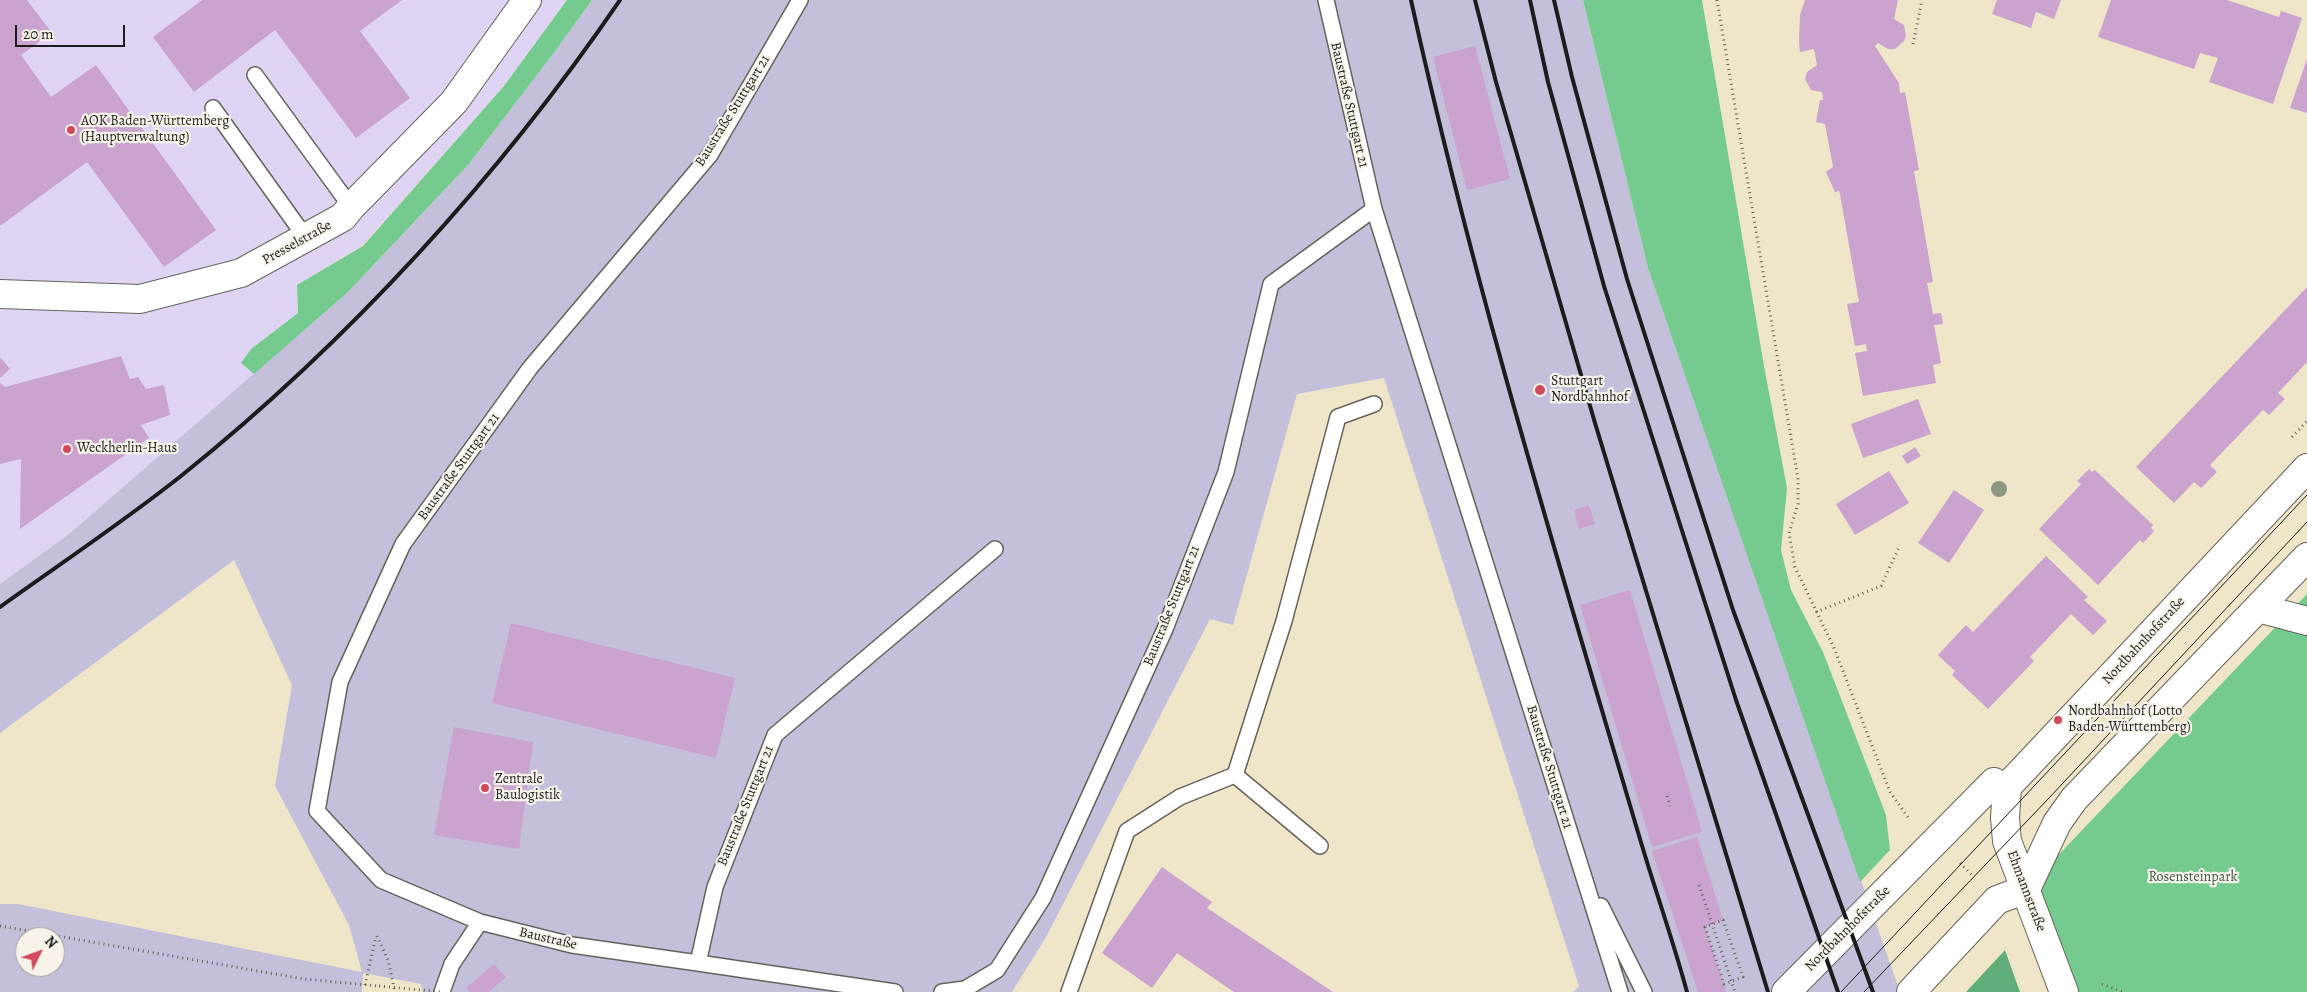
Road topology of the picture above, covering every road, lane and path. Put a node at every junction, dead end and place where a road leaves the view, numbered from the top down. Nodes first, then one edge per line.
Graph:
1 (527, 0) edge
2 (800, 0) edge
3 (1326, 0) edge
4 (1717, 0) edge
5 (1922, 0) edge
6 (1913, 44) dead end
7 (255, 75) dead end
8 (213, 108) dead end
9 (350, 207) junction
10 (1374, 209) junction
11 (306, 238) junction
12 (0, 294) edge
13 (1374, 404) dead end
14 (2307, 468) edge
15 (1900, 545) dead end
16 (995, 549) dead end
17 (2307, 557) edge
18 (2258, 608) junction
19 (1816, 612) junction
20 (2307, 621) edge
21 (1235, 775) junction
22 (2001, 785) junction
23 (1667, 796) dead end
24 (1670, 806) dead end
25 (1933, 843) junction
26 (1320, 846) dead end
27 (1581, 867) junction
28 (1699, 885) dead end
29 (2026, 889) junction
30 (1997, 900) junction
31 (480, 922) junction
32 (0, 926) edge
33 (1705, 927) joint
34 (698, 963) junction
35 (2102, 984) dead end
36 (365, 985) junction
37 (394, 992) edge
38 (442, 992) edge
39 (895, 992) edge
40 (942, 992) edge
41 (1069, 992) edge
42 (1620, 992) edge
43 (1644, 992) edge
44 (1735, 992) edge
45 (1786, 992) edge
46 (1911, 992) edge
47 (2064, 992) edge
48 (2123, 992) edge

1 - 9 street, Presselstraße
2 - 31 lane, Baustraße Stuttgart 21
3 - 10 lane, Baustraße Stuttgart 21
4 - 19 path
5 - 6 path
7 - 9 lane
8 - 11 lane
9 - 11 street, Presselstraße
10 - 27 lane, Baustraße Stuttgart 21
10 - 40 lane, Baustraße Stuttgart 21
11 - 12 street, Presselstraße
13 - 21 lane
14 - 22 street, Nordbahnhofstraße
15 - 19 path
16 - 34 lane, Baustraße Stuttgart 21
17 - 18 street
18 - 20 street
18 - 29 street
19 - 25 path
21 - 26 lane
21 - 41 lane
22 - 25 street, Nordbahnhofstraße
22 - 29 street, Ehmannstraße
23 - 24 path
25 - 30 path
25 - 45 street, Nordbahnhofstraße
27 - 42 lane, Baustraße Stuttgart 21
27 - 43 lane, Baustraße Stuttgart 21
28 - 44 path
29 - 30 street
29 - 47 street, Ehmannstraße
30 - 46 street
31 - 34 lane, Baustraße
31 - 38 lane
32 - 36 path
33 - 33 path
34 - 39 lane
35 - 48 path
36 - 37 path
36 - 38 path, bridge

